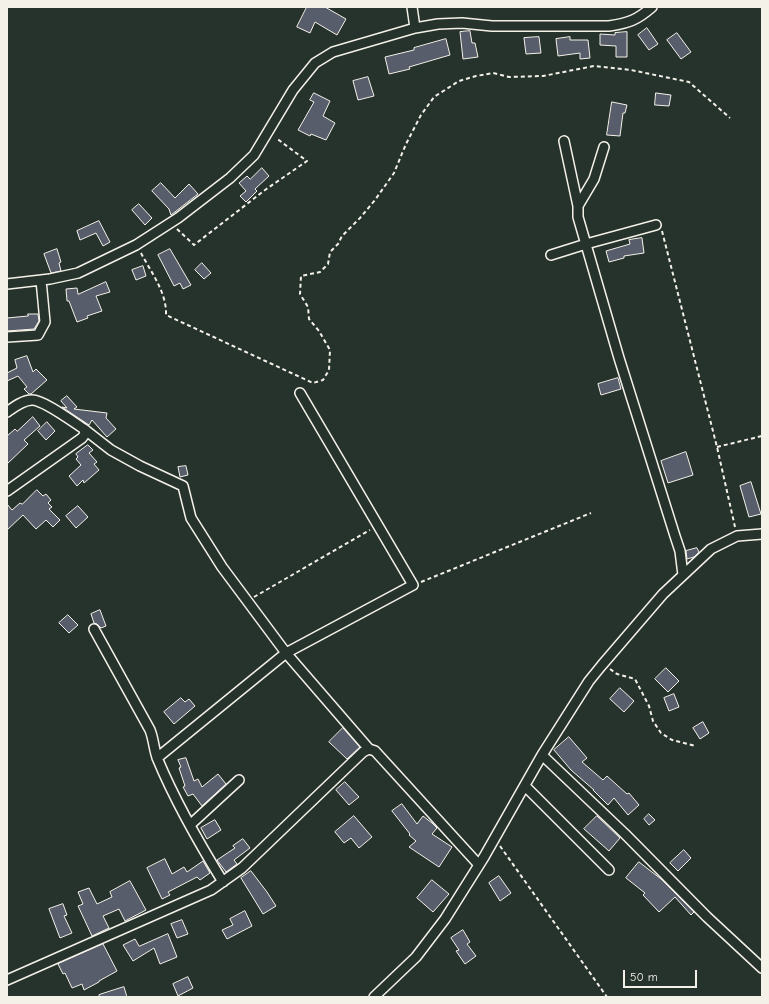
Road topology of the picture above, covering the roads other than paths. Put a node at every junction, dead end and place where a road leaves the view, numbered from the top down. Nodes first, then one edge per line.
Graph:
1 (412, 7) edge
2 (652, 7) edge
3 (415, 28) junction
4 (564, 141) dead end
5 (604, 147) dead end
6 (578, 206) junction
7 (656, 225) road end
8 (586, 244) junction
9 (551, 255) dead end
10 (41, 280) junction
11 (7, 284) edge
12 (7, 338) edge
13 (300, 393) dead end
14 (7, 412) edge
15 (84, 429) junction
16 (7, 491) edge
17 (762, 534) edge
18 (683, 575) junction
19 (94, 629) dead end
20 (286, 653) junction
21 (370, 749) junction
22 (542, 755) junction
23 (157, 758) junction
24 (239, 780) dead end
25 (525, 786) junction
26 (190, 825) junction
27 (480, 865) junction
28 (609, 870) dead end
29 (223, 882) junction
30 (762, 968) edge
31 (7, 980) edge
32 (374, 997) edge

1 - 3 street
2 - 3 street
3 - 10 street
4 - 6 street
5 - 6 street
6 - 8 street
7 - 8 street
8 - 9 street
8 - 18 street
10 - 11 street
10 - 12 street
13 - 20 street
14 - 15 street
15 - 16 street
15 - 20 street
17 - 18 street
18 - 22 street
19 - 23 street
20 - 21 street
20 - 23 street
21 - 27 street
21 - 29 street
22 - 25 street
22 - 30 street
23 - 26 street
24 - 26 street
25 - 27 street
25 - 28 street
26 - 29 street
27 - 32 street
29 - 31 street

